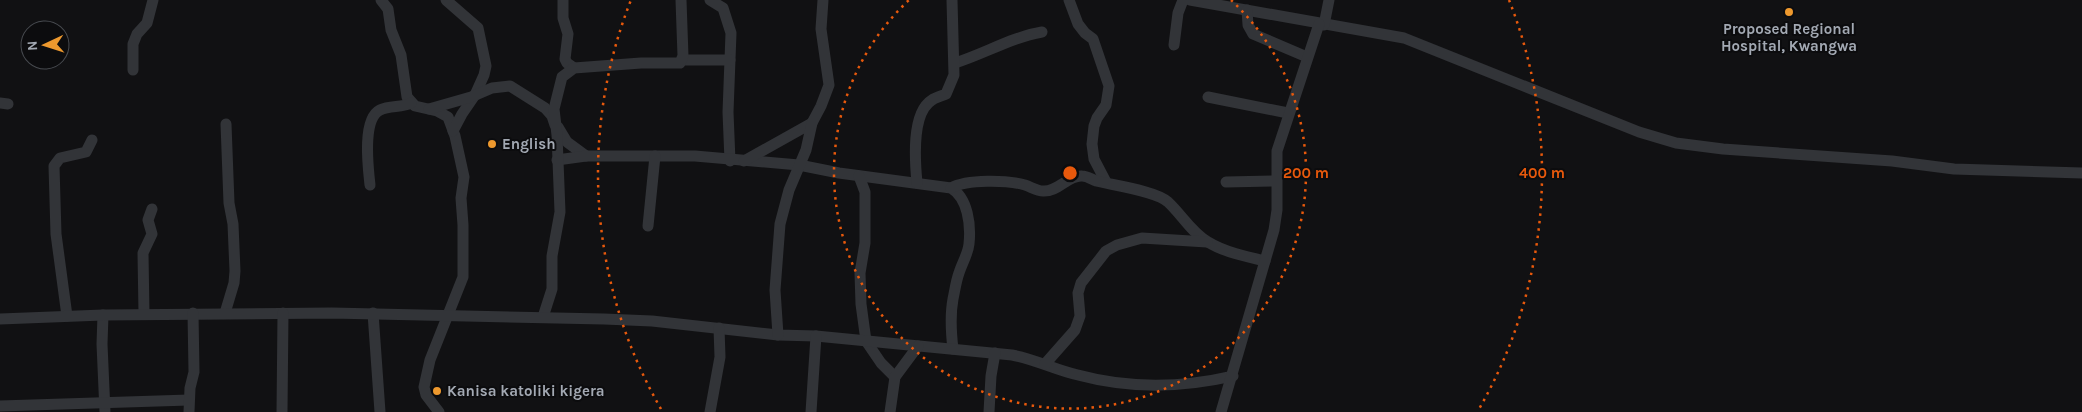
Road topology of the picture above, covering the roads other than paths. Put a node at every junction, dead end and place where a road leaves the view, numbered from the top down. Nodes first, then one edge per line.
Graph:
1 (153, 0) edge
2 (381, 0) edge
3 (446, 0) edge
4 (562, 0) edge
5 (682, 0) edge
6 (710, 0) edge
7 (823, 0) edge
8 (952, 0) edge
9 (1069, 0) edge
10 (1183, 0) edge
11 (1190, 0) edge
12 (1329, 0) edge
13 (1247, 10) junction
14 (1322, 24) junction
15 (1042, 32) dead end
16 (1174, 46) dead end
17 (1307, 57) junction
18 (683, 60) junction
19 (730, 60) junction
20 (955, 63) junction
21 (574, 68) junction
22 (133, 70) dead end
23 (475, 95) junction
24 (1208, 97) dead end
25 (411, 103) junction
26 (428, 109) junction
27 (1288, 113) junction
28 (226, 124) dead end
29 (812, 124) junction
30 (555, 125) junction
31 (453, 131) junction
32 (92, 140) dead end
33 (586, 156) junction
34 (655, 156) junction
35 (557, 160) junction
36 (730, 160) junction
37 (744, 162) junction
38 (799, 165) junction
39 (2082, 174) edge
40 (859, 176) junction
41 (1106, 182) junction
42 (1226, 182) dead end
43 (1275, 182) junction
44 (917, 183) junction
45 (370, 185) dead end
46 (951, 188) junction
47 (152, 209) dead end
48 (648, 226) dead end
49 (1207, 242) junction
50 (1265, 261) junction
51 (193, 313) junction
52 (225, 313) junction
53 (283, 313) junction
54 (373, 313) junction
55 (144, 314) junction
56 (103, 315) junction
57 (448, 315) junction
58 (67, 316) junction
59 (543, 317) junction
60 (0, 319) edge
61 (718, 328) junction
62 (778, 335) junction
63 (816, 336) junction
64 (866, 341) junction
65 (918, 346) junction
66 (953, 349) junction
67 (995, 353) junction
68 (1045, 364) junction
69 (1232, 376) junction
70 (895, 377) junction
71 (0, 406) edge
72 (189, 406) edge
73 (105, 408) edge
74 (282, 412) edge
75 (380, 412) edge
76 (439, 412) edge
77 (710, 412) edge
78 (811, 412) edge
79 (890, 412) edge
80 (989, 412) edge
81 (1221, 412) edge

1 - 22 street
2 - 25 street
3 - 23 street
4 - 21 street
5 - 18 street
6 - 19 street
7 - 29 street
8 - 20 street
9 - 41 street
10 - 16 street
11 - 13 street
12 - 14 street
13 - 14 street
13 - 17 street
14 - 17 street
14 - 39 street
15 - 20 street
17 - 27 street
18 - 19 street
18 - 21 street
19 - 36 street
20 - 44 street
21 - 30 street
23 - 26 street
23 - 30 street
23 - 31 street
24 - 27 street
25 - 26 street
25 - 45 street
26 - 31 street
27 - 43 street
28 - 52 street
29 - 37 street
29 - 38 street
30 - 33 street
30 - 35 street
31 - 57 street
32 - 58 street
33 - 34 street
33 - 35 street
34 - 36 street
34 - 48 street
35 - 59 street
36 - 37 street
37 - 38 street
38 - 40 street
38 - 62 street
40 - 44 street
40 - 64 street
41 - 46 street
41 - 49 street
42 - 43 street
43 - 50 street
44 - 46 street
46 - 66 street
47 - 55 street
49 - 50 street
49 - 68 street
50 - 69 street
51 - 52 street
51 - 55 street
51 - 72 street
52 - 53 street
53 - 54 street
53 - 74 street
54 - 57 street
54 - 75 street
55 - 56 street
56 - 58 street
56 - 73 street
57 - 59 street
57 - 76 street
58 - 60 street
59 - 61 street
61 - 62 street
61 - 77 street
62 - 63 street
63 - 64 street
63 - 78 street
64 - 65 street
64 - 70 street
65 - 66 street
65 - 70 street
66 - 67 street
67 - 68 street
67 - 80 street
68 - 69 street
69 - 81 street
70 - 79 street
71 - 73 street
72 - 73 street

